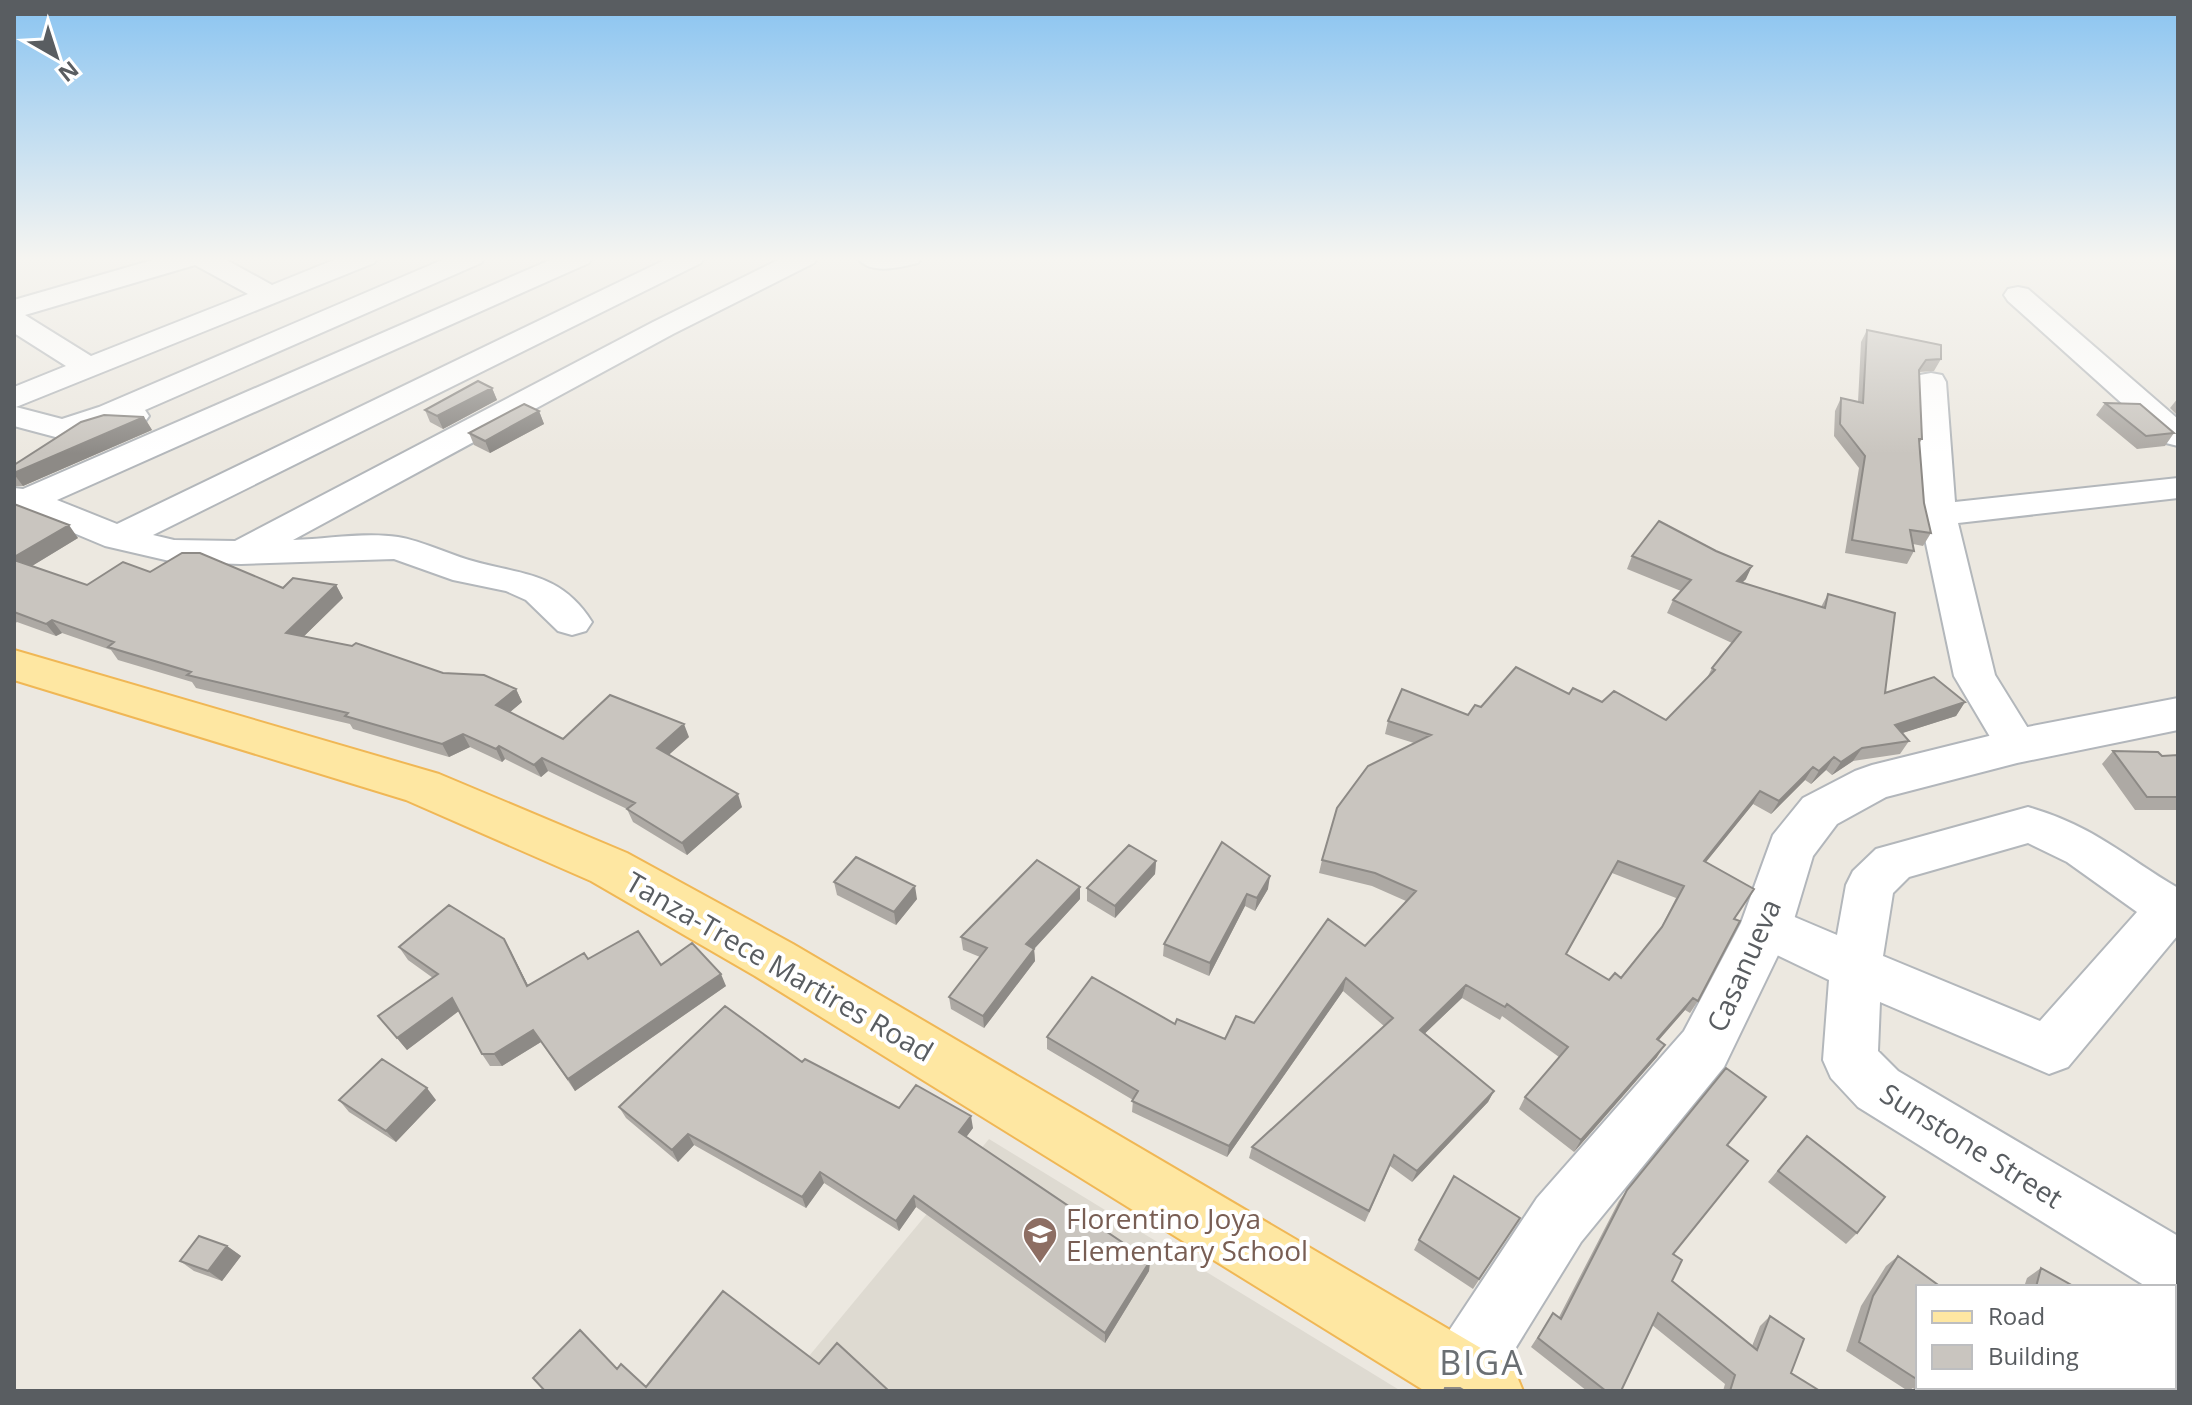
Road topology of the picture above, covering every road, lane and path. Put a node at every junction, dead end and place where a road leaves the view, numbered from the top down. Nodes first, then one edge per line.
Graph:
1 (18, 323) edge
2 (202, 323) edge
3 (321, 323) edge
4 (431, 323) edge
5 (556, 323) edge
6 (650, 323) edge
7 (674, 323) edge
8 (2049, 323) edge
9 (663, 328) junction
10 (89, 368) junction
11 (1931, 382) dead end
12 (14, 398) edge
13 (110, 414) junction
14 (14, 416) edge
15 (205, 422) junction
16 (2178, 436) edge
17 (2178, 488) edge
18 (20, 499) edge
19 (1938, 515) junction
20 (118, 538) junction
21 (241, 553) junction
22 (572, 622) dead end
23 (14, 665) edge
24 (2178, 714) edge
25 (2017, 746) junction
26 (2174, 908) edge
27 (1766, 926) junction
28 (1856, 968) junction
29 (2178, 1271) edge
30 (1475, 1382) edge

1 - 10 street
2 - 10 street
3 - 13 street
4 - 15 street
5 - 20 street
6 - 9 street
7 - 9 street
8 - 16 street
9 - 21 street
10 - 12 street
11 - 19 street
13 - 14 street
13 - 15 street
15 - 18 street
17 - 19 street
18 - 20 street
19 - 25 street
20 - 21 street
21 - 22 street
23 - 30 main road, Tanza-Trece Martires Road
24 - 25 street, Casanueva
25 - 27 street, Casanueva
26 - 28 street
26 - 28 street, Sunstone Street
27 - 28 street
27 - 30 street, Casanueva
28 - 29 street, Sunstone Street

